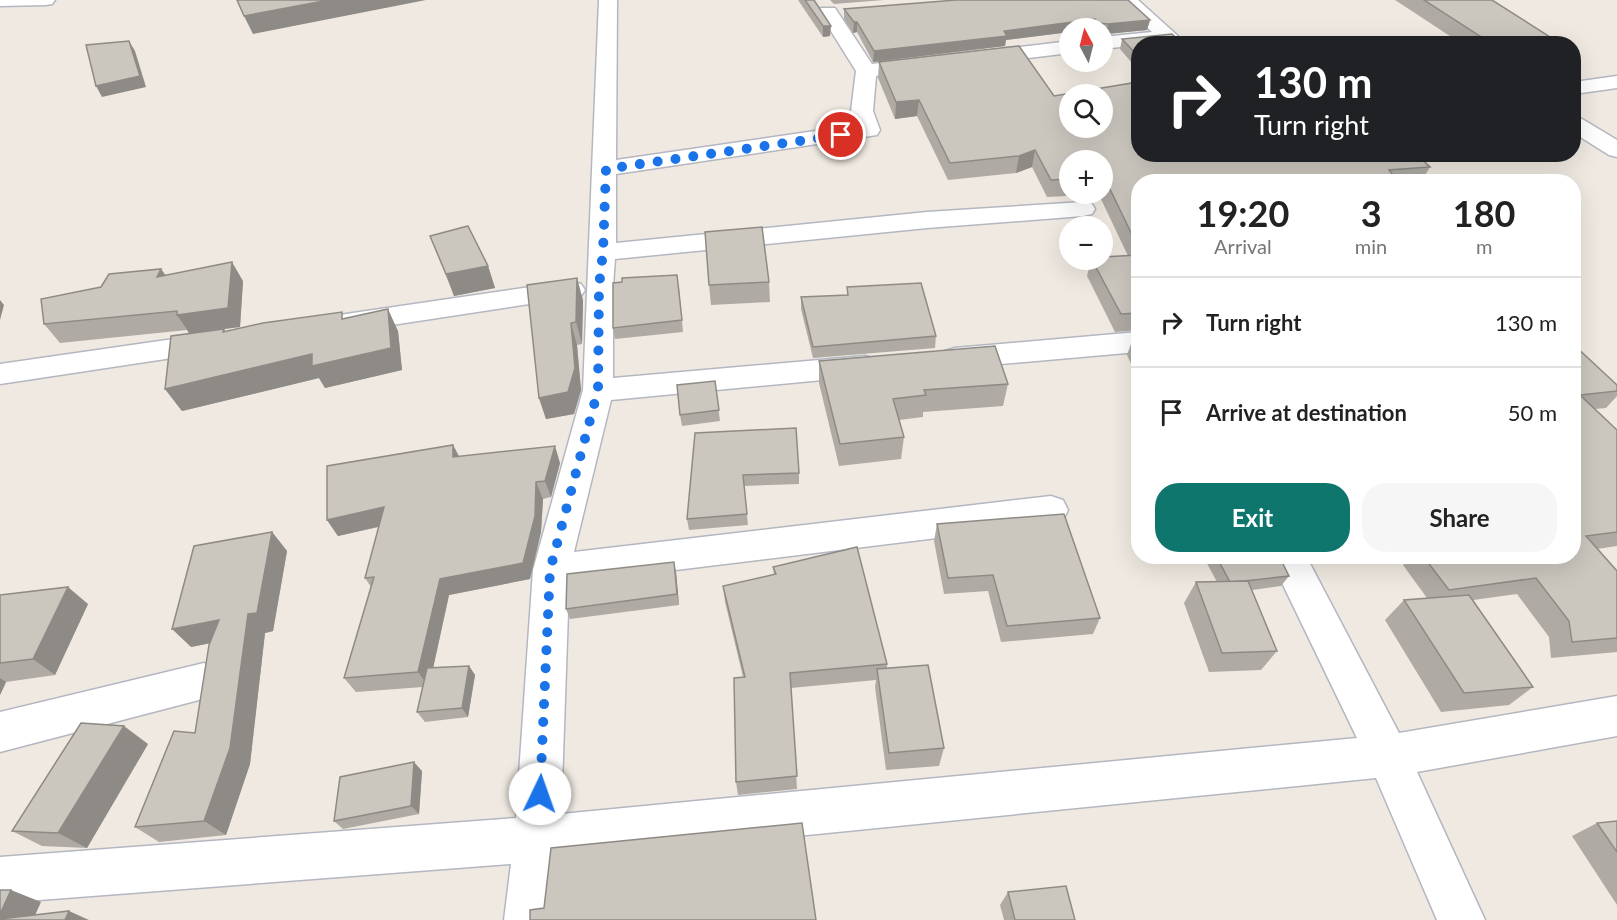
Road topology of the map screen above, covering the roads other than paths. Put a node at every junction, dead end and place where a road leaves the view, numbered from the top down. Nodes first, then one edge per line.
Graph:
1 (46, 0) edge
2 (608, 0) edge
3 (1127, 0) edge
4 (0, 1) edge
5 (824, 6) edge
6 (851, 10) edge
7 (1168, 36) edge
8 (1131, 40) edge
9 (1113, 42) edge
10 (1059, 48) edge
11 (957, 60) edge
12 (911, 66) edge
13 (866, 71) junction
14 (1617, 82) edge
15 (1581, 87) edge
16 (1581, 128) edge
17 (1617, 150) edge
18 (606, 169) junction
19 (1083, 209) dead end
20 (601, 269) junction
21 (317, 327) edge
22 (247, 338) edge
23 (1131, 343) edge
24 (927, 361) edge
25 (892, 364) edge
26 (0, 374) edge
27 (598, 390) junction
28 (1051, 510) dead end
29 (1291, 564) edge
30 (550, 570) junction
31 (204, 681) edge
32 (1617, 716) edge
33 (0, 732) edge
34 (1388, 756) junction
35 (537, 839) junction
36 (0, 880) edge
37 (528, 920) edge
38 (1461, 920) edge

1 - 4 street
2 - 18 street
3 - 7 street
5 - 6 street
5 - 13 street
8 - 9 street
10 - 11 street
12 - 13 street
13 - 18 street
14 - 15 street
16 - 17 street
18 - 20 street
19 - 20 street
20 - 21 street
20 - 27 street
22 - 26 street
23 - 24 street
25 - 27 street
27 - 30 street
28 - 30 street
29 - 34 street
30 - 35 street
31 - 33 street
32 - 34 street
34 - 35 street
34 - 38 street
35 - 36 street
35 - 37 street

